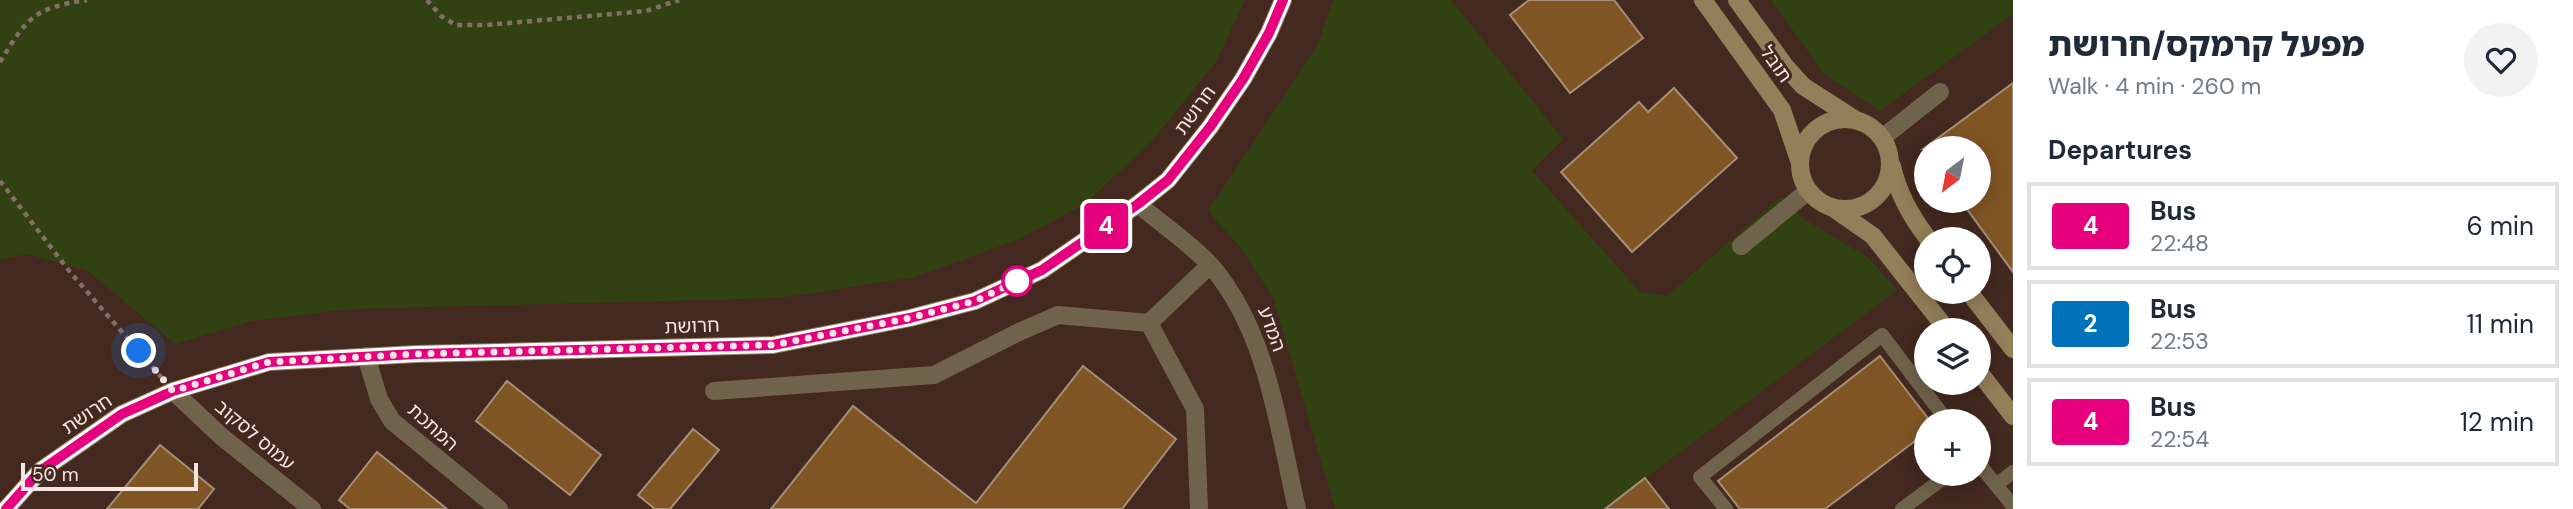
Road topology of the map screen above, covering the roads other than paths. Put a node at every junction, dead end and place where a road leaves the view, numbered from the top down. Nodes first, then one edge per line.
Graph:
1 (1283, 0) edge
2 (1703, 0) edge
3 (1737, 0) edge
4 (1940, 92) dead end
5 (1856, 120) junction
6 (1882, 138) junction
7 (1799, 160) junction
8 (1891, 161) junction
9 (1808, 191) junction
10 (1138, 204) junction
11 (1833, 208) junction
12 (1920, 227) edge
13 (1741, 246) dead end
14 (1210, 265) junction
15 (1978, 304) edge
16 (1938, 318) edge
17 (1149, 323) junction
18 (2013, 349) edge
19 (366, 356) junction
20 (1912, 375) joint
21 (1991, 388) edge
22 (173, 391) junction
23 (714, 391) dead end
24 (1938, 409) edge
25 (2013, 416) edge
26 (2013, 472) edge
27 (1991, 479) edge
28 (1996, 485) junction
29 (1933, 486) edge
30 (2013, 506) edge
31 (6, 509) edge
32 (312, 509) edge
33 (499, 509) edge
34 (1199, 509) edge
35 (1297, 509) edge
36 (1726, 509) edge
37 (1902, 509) edge

1 - 10 street, חרושת
2 - 7 street, תובל
3 - 5 street, תובל
4 - 6 street
5 - 6 street
5 - 7 street
6 - 8 street
7 - 9 street
8 - 11 street
8 - 12 street
9 - 11 street
9 - 13 street
10 - 14 street, המדע
10 - 19 street, חרושת
11 - 16 street
14 - 17 street
14 - 35 street, המדע
15 - 18 street
17 - 23 street
17 - 34 street
19 - 22 street, חרושת
19 - 33 street, המתכת
20 - 24 lane
20 - 36 lane
21 - 25 street
22 - 31 street, חרושת
22 - 32 street, עמוס לסקוב
26 - 28 lane
27 - 28 lane
28 - 30 lane
29 - 37 lane

